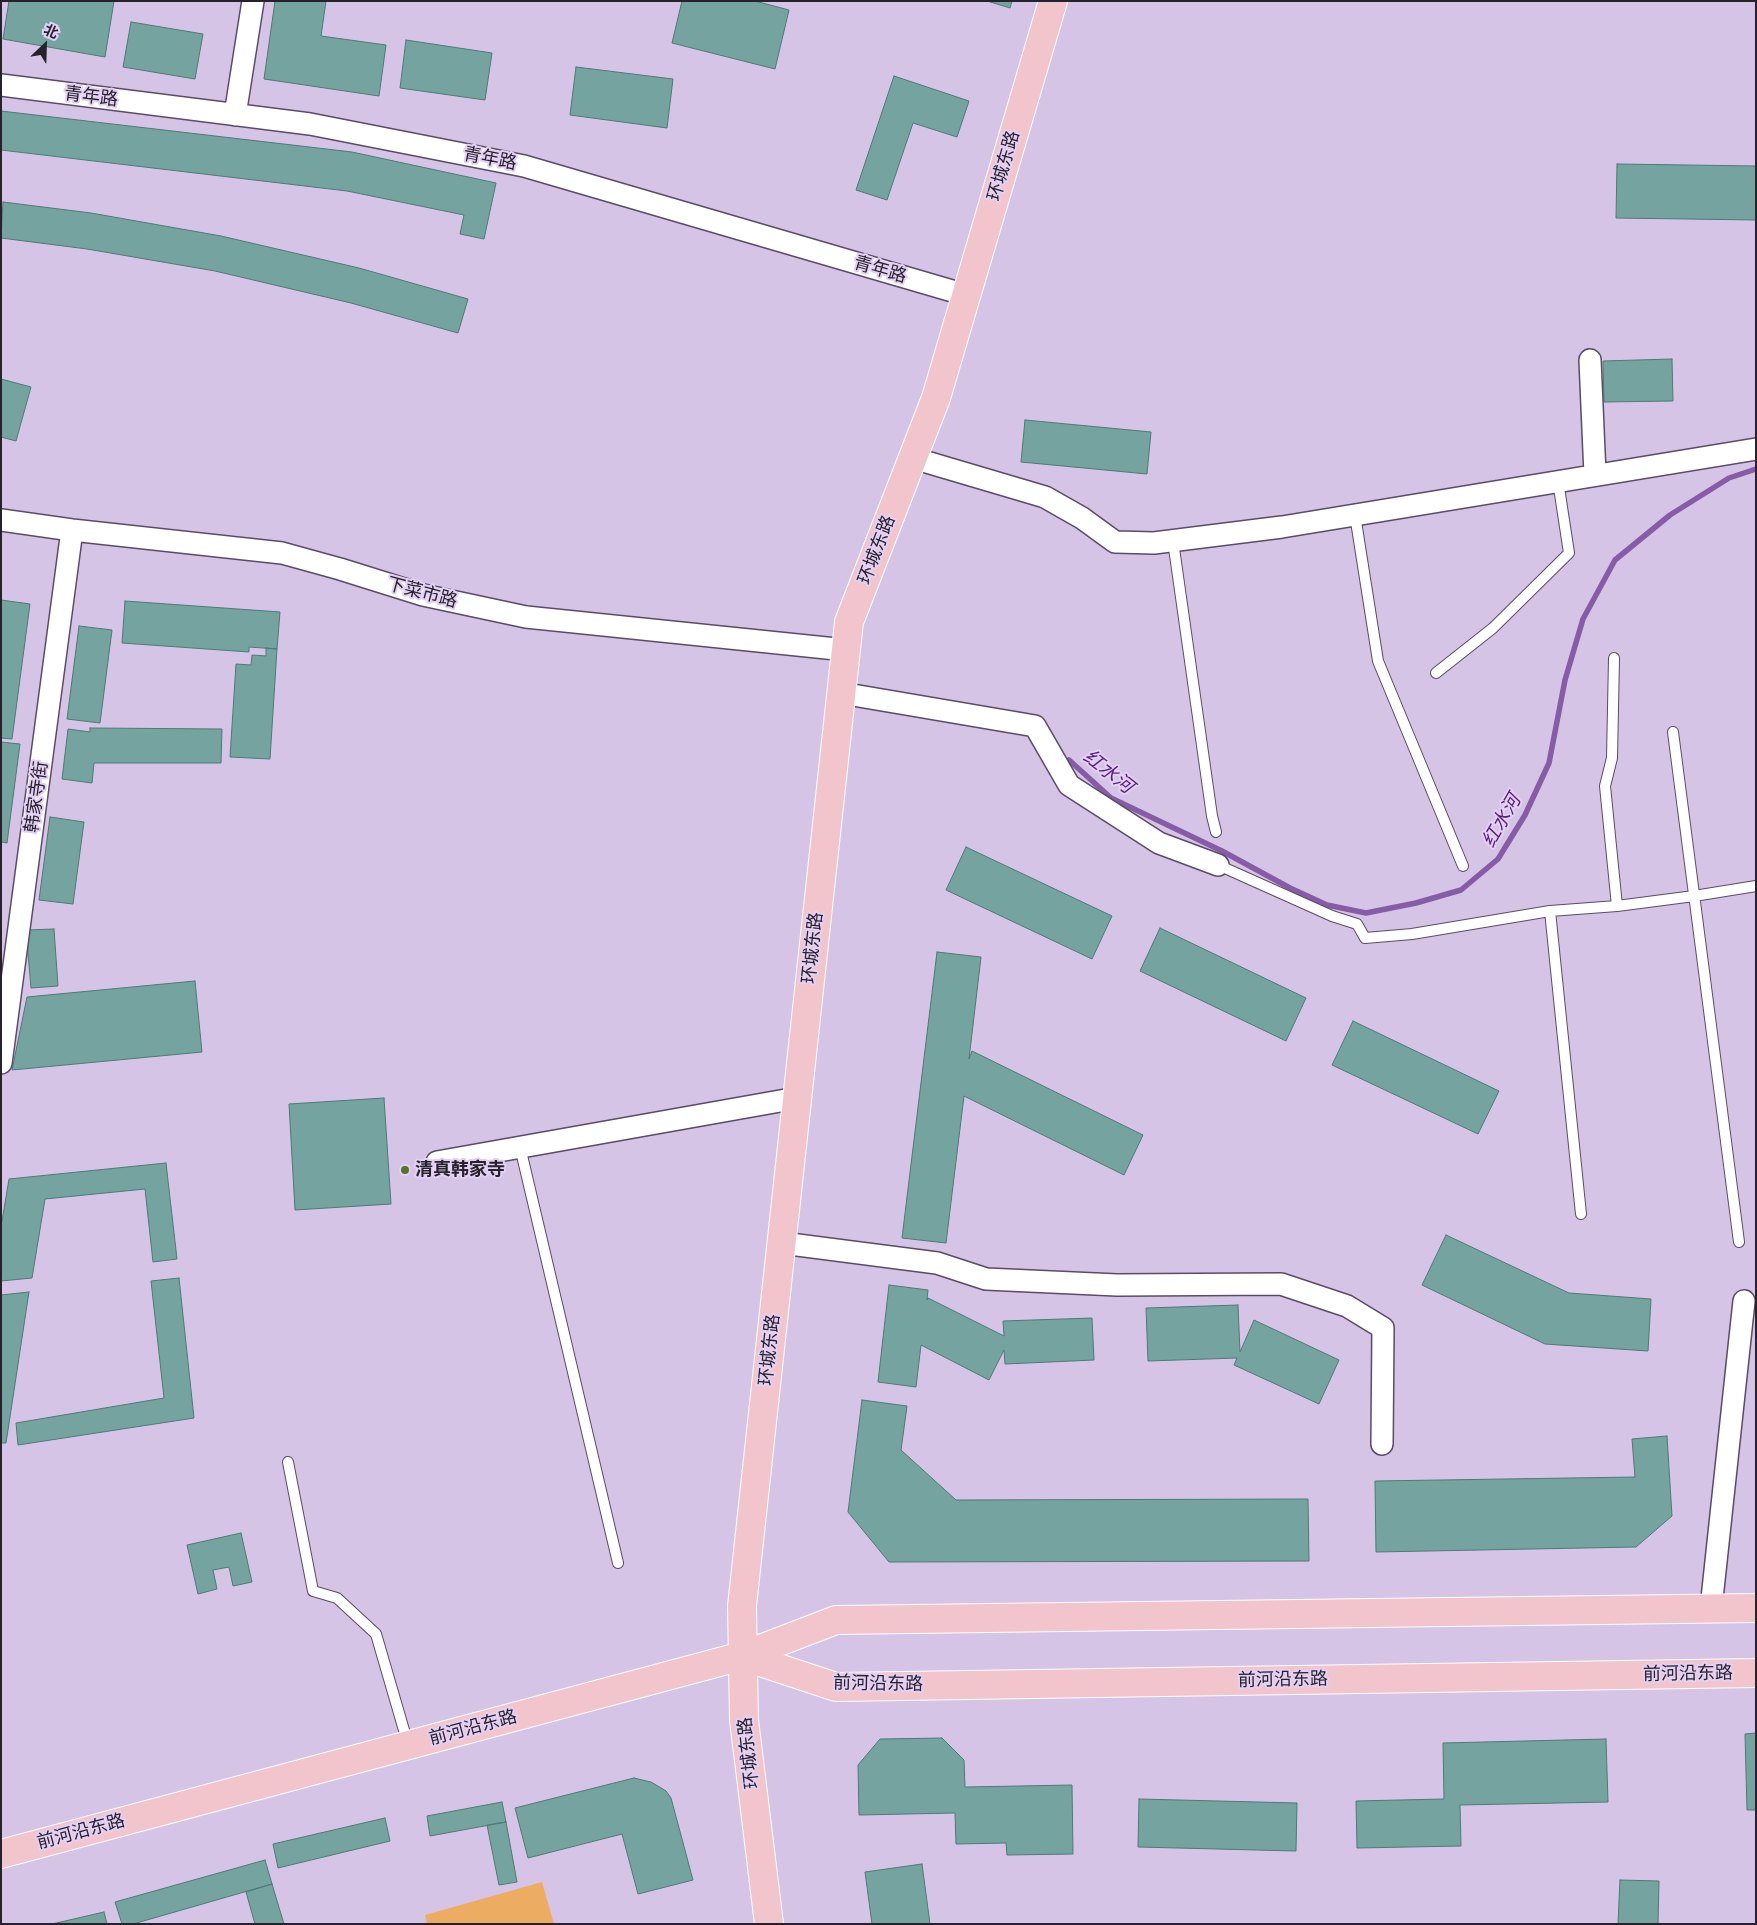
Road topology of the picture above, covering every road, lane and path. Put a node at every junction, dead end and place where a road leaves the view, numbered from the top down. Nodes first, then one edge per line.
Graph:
1 (254, 1) edge
2 (1053, 1) edge
3 (1, 85) edge
4 (235, 115) junction
5 (966, 295) junction
6 (1590, 360) dead end
7 (1756, 449) edge
8 (913, 458) junction
9 (1595, 475) junction
10 (1558, 481) junction
11 (1355, 515) junction
12 (1, 520) edge
13 (72, 530) junction
14 (1173, 540) junction
15 (846, 650) junction
16 (1614, 658) dead end
17 (1436, 673) dead end
18 (841, 693) junction
19 (1673, 732) dead end
20 (1216, 832) dead end
21 (1218, 865) joint
22 (1463, 866) dead end
23 (1756, 886) edge
24 (1694, 896) junction
25 (1617, 906) junction
26 (1550, 911) junction
27 (1, 1063) edge
28 (797, 1098) junction
29 (520, 1148) junction
30 (437, 1162) dead end
31 (1581, 1214) dead end
32 (1739, 1242) dead end
33 (782, 1243) junction
34 (1744, 1301) dead end
35 (1382, 1444) dead end
36 (288, 1462) dead end
37 (618, 1562) dead end
38 (1710, 1608) junction
39 (1756, 1608) edge
40 (742, 1656) junction
41 (1756, 1673) edge
42 (409, 1745) junction
43 (1, 1854) edge
44 (770, 1924) edge

1 - 4 street
2 - 5 main road, 环城东路
3 - 4 street, 青年路
4 - 5 street, 青年路
5 - 8 main road, 环城东路
6 - 9 street
7 - 9 street
8 - 14 street
8 - 15 main road, 环城东路
9 - 10 street
10 - 11 street
10 - 17 lane
11 - 14 street
11 - 22 lane
12 - 13 street, 下菜市路
13 - 15 street, 下菜市路
13 - 27 street, 韩家寺街
14 - 20 lane
15 - 18 main road, 环城东路
16 - 25 lane
18 - 21 street
18 - 28 main road, 环城东路
19 - 24 lane
21 - 26 lane
23 - 24 lane
24 - 25 lane
24 - 32 lane
25 - 26 lane
26 - 31 lane
28 - 29 street
28 - 33 main road, 环城东路
29 - 30 street
29 - 37 lane
33 - 35 street
33 - 40 main road, 环城东路
34 - 38 street
36 - 42 lane
38 - 39 main road
38 - 40 main road
40 - 41 main road, 前河沿东路
40 - 42 main road, 前河沿东路
40 - 44 main road, 环城东路
42 - 43 main road, 前河沿东路

